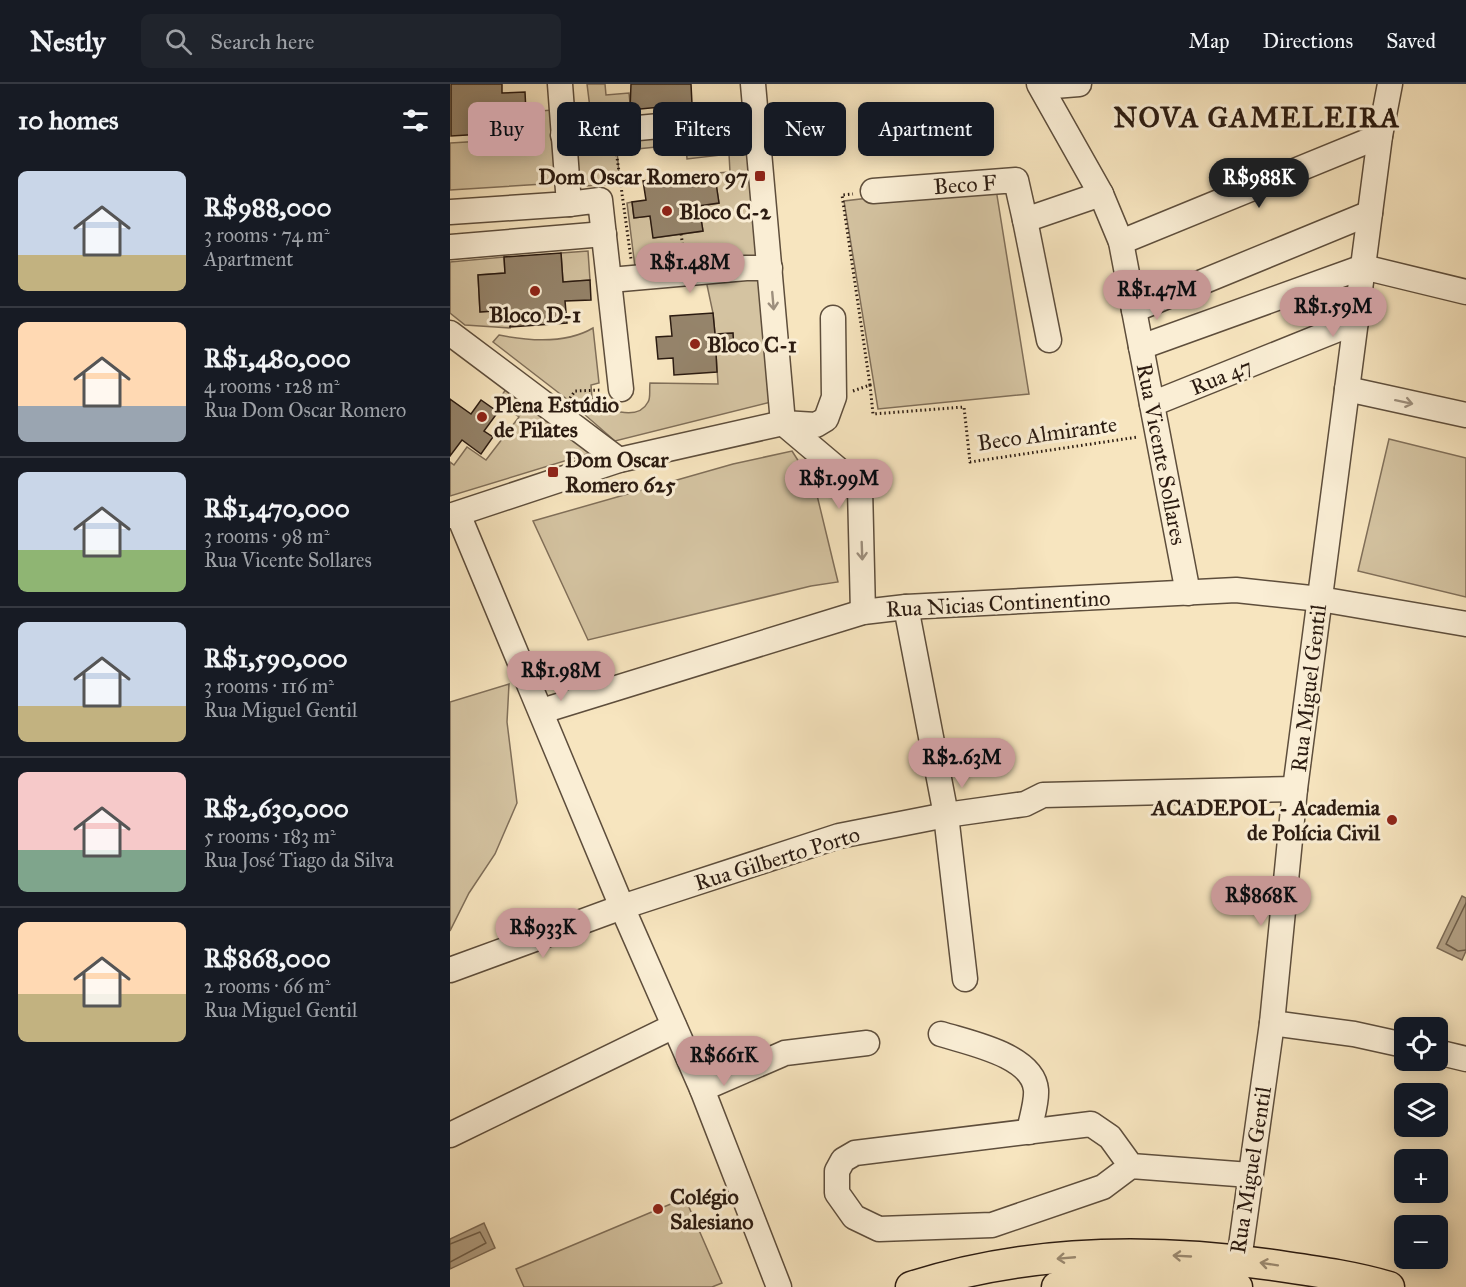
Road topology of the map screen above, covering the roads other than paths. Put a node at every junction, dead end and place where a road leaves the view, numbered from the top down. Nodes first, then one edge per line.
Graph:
1 (560, 84) edge
2 (753, 84) edge
3 (1078, 84) edge
4 (1390, 84) edge
5 (1041, 86) edge
6 (561, 102) edge
7 (756, 117) junction
8 (641, 128) edge
9 (1380, 136) junction
10 (565, 156) edge
11 (873, 191) road end
12 (1101, 194) junction
13 (568, 204) junction
14 (450, 212) edge
15 (1370, 213) junction
16 (1025, 220) junction
17 (604, 234) junction
18 (1121, 242) junction
19 (450, 247) edge
20 (1363, 267) junction
21 (770, 268) junction
22 (610, 280) junction
23 (1461, 293) edge
24 (1134, 310) junction
25 (833, 318) dead end
26 (1356, 322) junction
27 (450, 333) edge
28 (1049, 340) dead end
29 (1141, 347) junction
30 (621, 389) road end
31 (1347, 389) junction
32 (1152, 404) junction
33 (1466, 415) edge
34 (783, 423) junction
35 (619, 460) junction
36 (454, 515) edge
37 (1188, 593) junction
38 (1320, 599) junction
39 (906, 607) junction
40 (863, 612) junction
41 (1466, 624) edge
42 (542, 711) junction
43 (1295, 789) junction
44 (946, 815) junction
45 (622, 908) junction
46 (450, 970) edge
47 (965, 979) dead end
48 (1272, 1023) junction
49 (674, 1026) junction
50 (941, 1034) dead end
51 (1394, 1043) edge
52 (867, 1044) dead end
53 (1448, 1055) edge
54 (1466, 1059) edge
55 (702, 1089) junction
56 (1029, 1132) junction
57 (450, 1135) edge
58 (1131, 1166) junction
59 (1250, 1174) junction
60 (1231, 1277) edge
61 (778, 1287) edge
62 (911, 1287) edge
63 (1057, 1287) edge
64 (1389, 1287) edge

1 - 6 street
2 - 7 street
3 - 5 street
4 - 9 street, Rua Miguel Gentil
5 - 12 street, Rua Vicente Sollares
7 - 8 street
7 - 21 street
9 - 15 street, Rua Miguel Gentil
9 - 18 street
10 - 13 street
11 - 16 street, Beco F
12 - 16 street
12 - 18 street, Rua Vicente Sollares
13 - 14 street
13 - 17 street
15 - 20 street, Rua Miguel Gentil
15 - 24 street
16 - 28 street, Beco F
17 - 19 street
17 - 22 street
18 - 24 street, Rua Vicente Sollares
20 - 23 street
20 - 26 street, Rua Miguel Gentil
20 - 29 street
21 - 22 street
21 -> 34 street
22 - 30 street
24 - 29 street, Rua Vicente Sollares
25 - 34 street
26 - 31 street, Rua Miguel Gentil
26 - 32 street, Rua 47
27 - 35 street
29 - 32 street, Rua Vicente Sollares
31 -> 33 street
31 - 38 street, Rua Miguel Gentil
32 - 37 street, Rua Vicente Sollares
34 - 35 street
34 -> 40 street
35 - 36 street
36 - 42 street
37 - 38 street, Rua Nicias Continentino
37 - 39 street, Rua Nicias Continentino
38 - 41 street, Rua Nicias Continentino
38 - 43 street, Rua Miguel Gentil
39 - 40 street, Rua Nicias Continentino
39 - 44 street
40 - 42 street, Rua Nicias Continentino
42 - 45 street
43 - 44 street, Rua Gilberto Porto
43 - 48 street, Rua Miguel Gentil
44 - 45 street, Rua Gilberto Porto
44 - 47 street
45 - 46 street, Rua Gilberto Porto
45 - 49 street
48 - 51 street
48 - 59 street, Rua Miguel Gentil
49 - 55 street
49 - 57 street
50 - 56 street
52 - 55 street
53 - 54 street
55 - 61 street
56 - 58 street
56 - 58 street
58 - 59 street
59 - 60 street, Rua Miguel Gentil
60 -> 62 main road
60 - 63 main road
64 -> 60 main road

